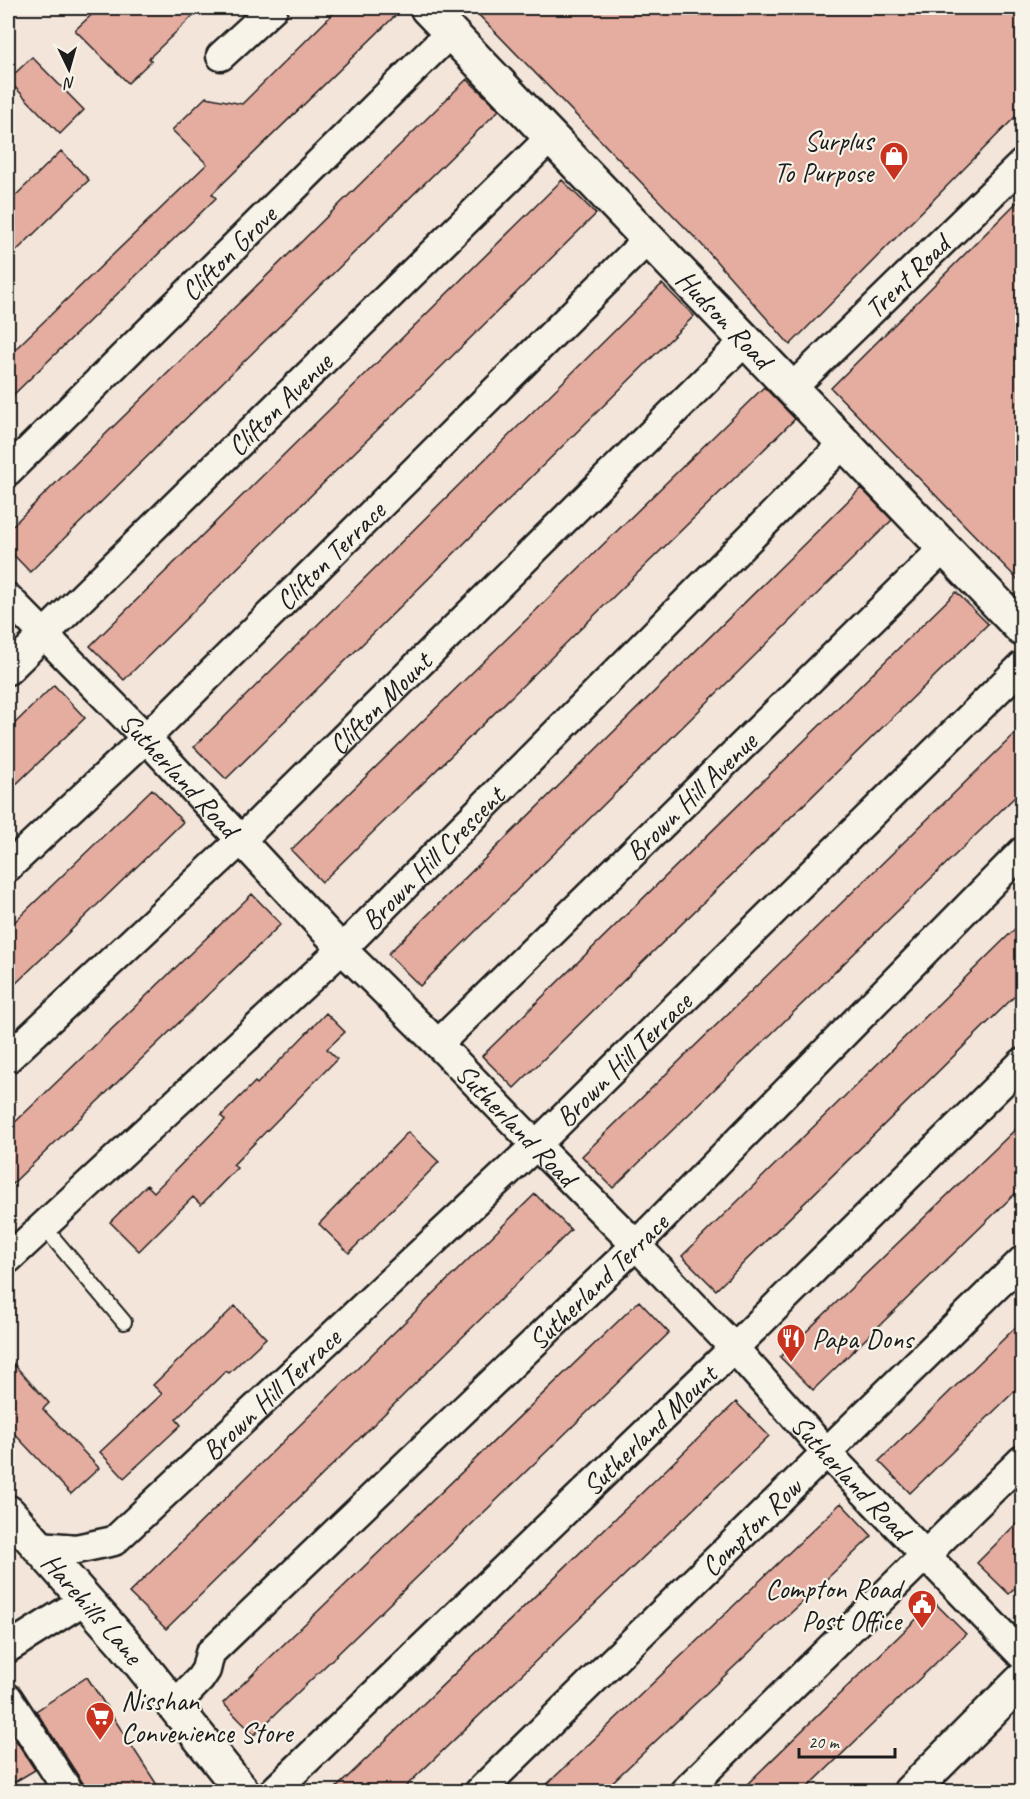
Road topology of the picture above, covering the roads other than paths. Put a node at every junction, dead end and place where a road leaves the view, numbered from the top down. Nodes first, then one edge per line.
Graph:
1 (273, 8) edge
2 (427, 8) edge
3 (450, 33) junction
4 (221, 56) dead end
5 (551, 137) junction
6 (1023, 164) edge
7 (648, 239) junction
8 (746, 340) junction
9 (792, 388) junction
10 (844, 443) junction
11 (8, 471) edge
12 (944, 548) junction
13 (8, 598) edge
14 (1023, 629) edge
15 (45, 635) junction
16 (1023, 666) edge
17 (8, 670) edge
18 (146, 738) junction
19 (240, 841) junction
20 (1023, 852) edge
21 (8, 867) edge
22 (342, 949) junction
23 (438, 1044) junction
24 (8, 1058) edge
25 (1023, 1063) edge
26 (536, 1145) junction
27 (43, 1226) junction
28 (636, 1245) junction
29 (8, 1259) edge
30 (1023, 1261) edge
31 (124, 1322) dead end
32 (734, 1348) junction
33 (827, 1453) junction
34 (1023, 1460) edge
35 (8, 1513) edge
36 (40, 1546) junction
37 (925, 1555) junction
38 (86, 1599) junction
39 (8, 1648) edge
40 (1023, 1655) edge
41 (1023, 1680) edge
42 (8, 1698) edge
43 (174, 1706) junction
44 (69, 1791) edge
45 (243, 1791) edge
46 (273, 1791) edge
47 (479, 1791) edge
48 (684, 1791) edge
49 (910, 1791) edge

1 - 4 street
2 - 3 street, Hudson Road
3 - 5 street, Hudson Road
3 - 11 street, Clifton Grove
5 - 7 street, Hudson Road
5 - 15 street, Clifton Avenue
6 - 9 street, Trent Road
7 - 8 street, Hudson Road
7 - 18 street, Clifton Terrace
8 - 9 street, Hudson Road
8 - 19 street, Clifton Mount
9 - 10 street, Hudson Road
10 - 12 street, Hudson Road
10 - 22 street, Brown Hill Crescent
12 - 14 street, Hudson Road
12 - 23 street, Brown Hill Avenue
13 - 15 street, Sutherland Road
15 - 17 street, Clifton Avenue
15 - 18 street, Sutherland Road
16 - 26 street, Brown Hill Terrace
18 - 19 street, Sutherland Road
18 - 21 street, Clifton Terrace
19 - 22 street, Sutherland Road
19 - 24 street, Clifton Mount
20 - 28 street, Sutherland Terrace
22 - 23 street, Sutherland Road
22 - 27 street, Brown Hill Crescent
23 - 26 street, Sutherland Road
25 - 32 street, Sutherland Mount
26 - 28 street, Sutherland Road
26 - 36 street, Brown Hill Terrace
27 - 29 street, Brown Hill Crescent
27 - 31 lane
28 - 32 street, Sutherland Road
28 - 43 street, Sutherland Terrace
30 - 33 street, Compton Row
32 - 33 street, Sutherland Road
32 - 46 street, Sutherland Mount
33 - 37 street, Sutherland Road
33 - 47 street, Compton Row
34 - 37 street
35 - 36 street, Harehills Lane
36 - 38 street, Harehills Lane
37 - 40 street, Sutherland Road
37 - 48 street
38 - 39 street
38 - 43 street, Harehills Lane
41 - 49 street
42 - 44 street
43 - 45 street, Harehills Lane

